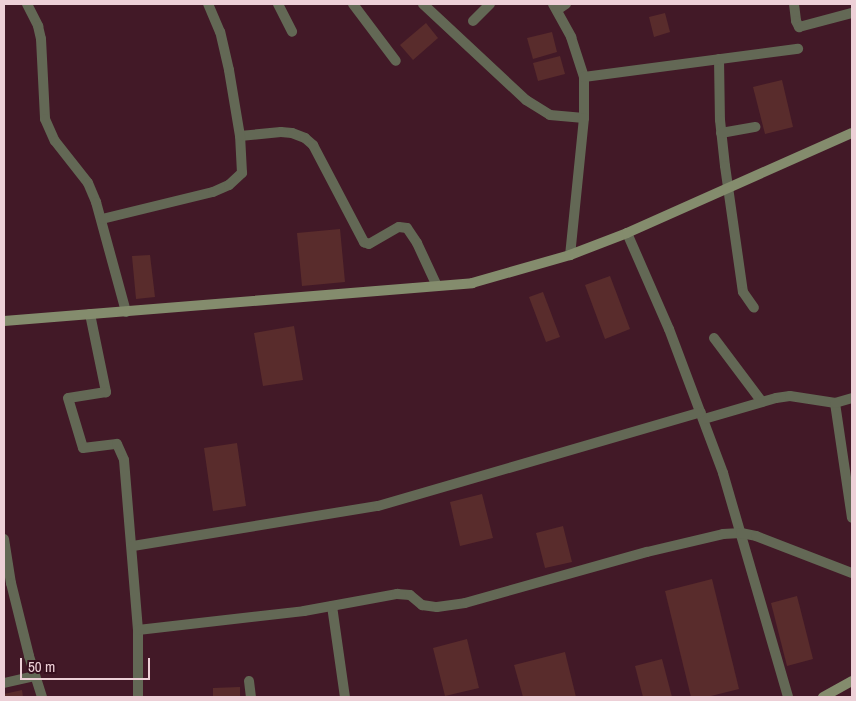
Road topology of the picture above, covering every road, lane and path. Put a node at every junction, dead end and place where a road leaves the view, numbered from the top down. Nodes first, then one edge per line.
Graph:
1 (26, 4) edge
2 (208, 4) edge
3 (278, 4) edge
4 (353, 4) edge
5 (423, 4) edge
6 (490, 4) edge
7 (566, 4) edge
8 (794, 4) edge
9 (555, 7) edge
10 (852, 13) edge
11 (473, 21) dead end
12 (292, 32) dead end
13 (798, 49) dead end
14 (719, 59) junction
15 (396, 60) dead end
16 (584, 77) junction
17 (584, 118) junction
18 (755, 127) dead end
19 (721, 133) junction
20 (852, 133) edge
21 (240, 136) junction
22 (728, 188) junction
23 (102, 219) junction
24 (627, 233) junction
25 (570, 255) junction
26 (437, 286) junction
27 (754, 308) dead end
28 (126, 312) junction
29 (90, 314) junction
30 (4, 321) edge
31 (714, 338) dead end
32 (852, 398) edge
33 (762, 402) junction
34 (835, 403) junction
35 (702, 415) junction
36 (852, 518) edge
37 (741, 533) junction
38 (4, 539) edge
39 (133, 546) junction
40 (852, 573) edge
41 (7, 584) edge
42 (332, 606) junction
43 (138, 630) junction
44 (34, 676) junction
45 (249, 681) dead end
46 (852, 681) edge
47 (4, 683) edge
48 (42, 697) edge
49 (138, 697) edge
50 (251, 697) edge
51 (345, 697) edge
52 (788, 697) edge
53 (823, 697) edge

1 - 23 street
2 - 21 street
3 - 12 street
4 - 15 street
5 - 17 street
6 - 11 street
7 - 9 street
8 - 10 street
9 - 16 street
13 - 14 street
14 - 16 street
14 - 19 street
16 - 17 street
17 - 25 street
18 - 19 street
19 - 22 street
20 - 22 street
21 - 23 street
21 - 26 street
22 - 24 street
22 - 27 street
23 - 28 street
24 - 25 street
24 - 35 street
25 - 26 street
26 - 28 street
28 - 29 street
29 - 30 street
29 - 39 street
31 - 33 street
32 - 34 street
33 - 34 street
33 - 35 street
34 - 36 street
35 - 37 street
35 - 39 street
37 - 40 street
37 - 42 street
37 - 52 street
38 - 41 street
39 - 43 street
41 - 44 street
42 - 43 street
42 - 51 street
43 - 49 street
44 - 47 street
44 - 48 street
45 - 50 street
46 - 53 street

